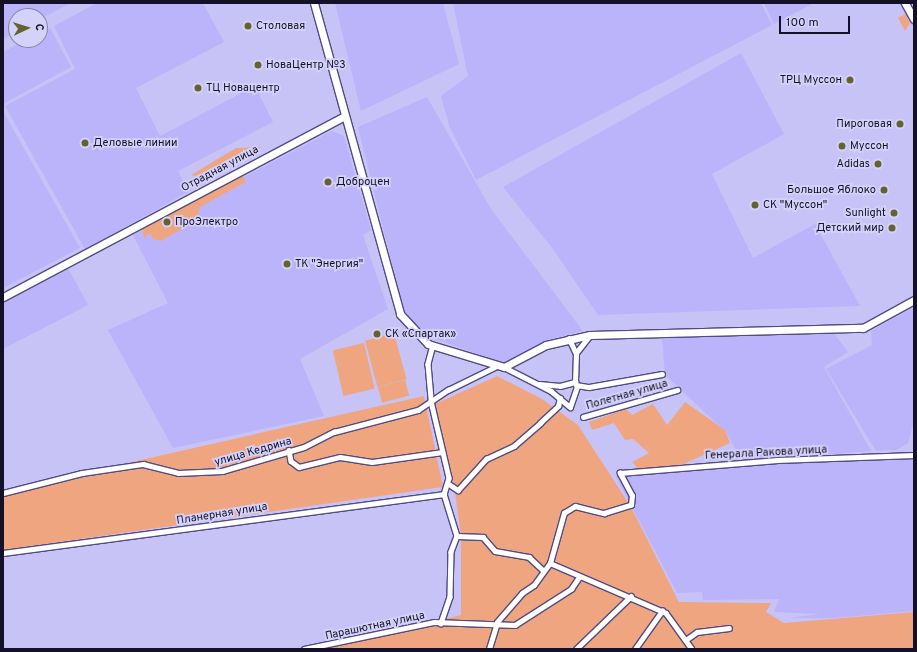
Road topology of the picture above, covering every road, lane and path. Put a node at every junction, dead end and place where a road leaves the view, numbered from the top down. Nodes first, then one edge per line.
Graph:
1 (314, 3) edge
2 (905, 3) edge
3 (914, 19) edge
4 (343, 118) junction
5 (3, 297) edge
6 (914, 300) edge
7 (590, 334) junction
8 (569, 338) junction
9 (433, 345) junction
10 (576, 353) junction
11 (495, 367) junction
12 (504, 367) junction
13 (662, 374) dead end
14 (575, 382) junction
15 (534, 383) junction
16 (577, 387) junction
17 (676, 390) dead end
18 (560, 398) junction
19 (431, 401) junction
20 (583, 416) dead end
21 (289, 450) junction
22 (442, 452) junction
23 (914, 455) edge
24 (449, 484) junction
25 (3, 493) edge
26 (444, 494) junction
27 (457, 536) junction
28 (3, 553) edge
29 (550, 563) junction
30 (543, 570) junction
31 (579, 578) junction
32 (631, 596) junction
33 (662, 611) junction
34 (497, 622) junction
35 (441, 623) junction
36 (729, 628) dead end
37 (687, 639) junction
38 (304, 649) edge
39 (489, 649) edge
40 (576, 649) edge
41 (635, 649) edge
42 (692, 649) edge

1 - 4 street
2 - 3 street
4 - 5 street, Отрадная улица
4 - 9 street
6 - 7 street
7 - 8 street
7 - 10 street
8 - 10 street
8 - 12 street
9 - 11 street
9 - 19 street
10 - 14 street
11 - 12 street
11 - 19 street, улица Кедрина
12 - 15 street
13 - 16 street
14 - 15 street
14 - 16 street
15 - 18 street
16 - 18 street
17 - 20 street, Полетная улица
18 - 24 street
19 - 21 street, улица Кедрина
19 - 22 street
21 - 22 street
21 - 25 street, улица Кедрина
22 - 24 street
23 - 29 street, Генерала Ракова улица
24 - 26 street
26 - 27 street
26 - 28 street, Планерная улица
27 - 30 street
27 - 35 street
29 - 30 street
29 - 31 street
30 - 34 street
31 - 32 street
31 - 34 street, Парашютная улица
32 - 33 street
32 - 40 street
33 - 37 street
33 - 41 street
34 - 35 street, Парашютная улица
34 - 39 street
35 - 38 street, Парашютная улица
36 - 37 street
37 - 42 street

